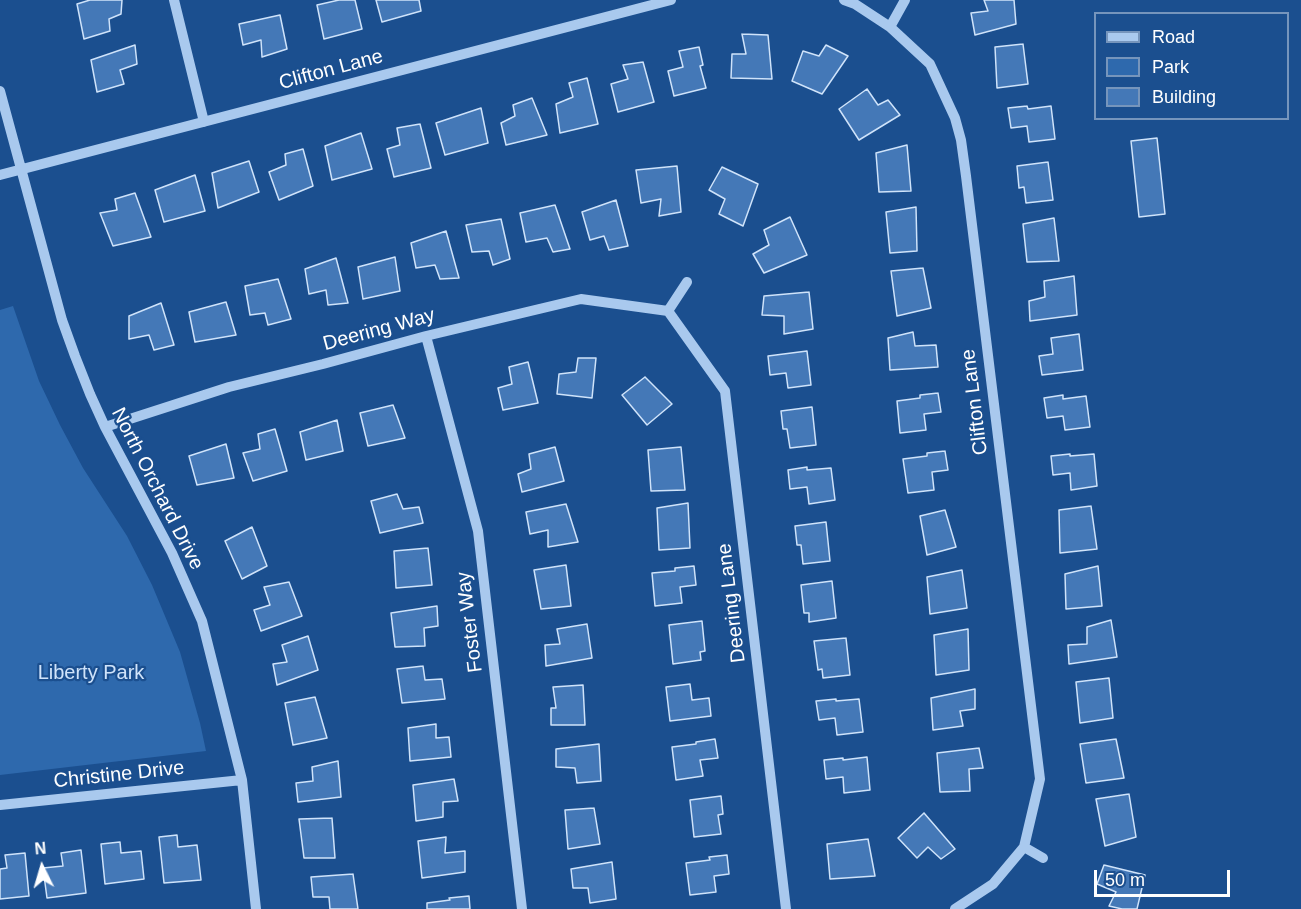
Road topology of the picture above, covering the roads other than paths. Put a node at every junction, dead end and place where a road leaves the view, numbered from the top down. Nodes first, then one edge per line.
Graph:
1 (174, 0) edge
2 (671, 0) edge
3 (844, 0) edge
4 (905, 0) edge
5 (890, 27) junction
6 (0, 91) edge
7 (204, 122) junction
8 (21, 169) junction
9 (0, 175) edge
10 (687, 282) dead end
11 (668, 310) junction
12 (426, 336) junction
13 (105, 427) junction
14 (242, 780) junction
15 (0, 806) edge
16 (1024, 847) junction
17 (1043, 858) dead end
18 (256, 909) edge
19 (522, 909) edge
20 (786, 909) edge
21 (955, 909) edge

1 - 7 street
2 - 7 street, Clifton Lane
3 - 5 street, Clifton Lane
4 - 5 street
5 - 16 street, Clifton Lane
6 - 8 street, North Orchard Drive
7 - 8 street, Clifton Lane
8 - 9 street, Clifton Lane
8 - 13 street, North Orchard Drive
10 - 11 street
11 - 12 street, Deering Way
11 - 20 street, Deering Lane
12 - 13 street, Deering Way
12 - 19 street, Foster Way
13 - 14 street, North Orchard Drive
14 - 15 street, Christine Drive
14 - 18 street, North Orchard Drive
16 - 17 street
16 - 21 street, Clifton Lane

